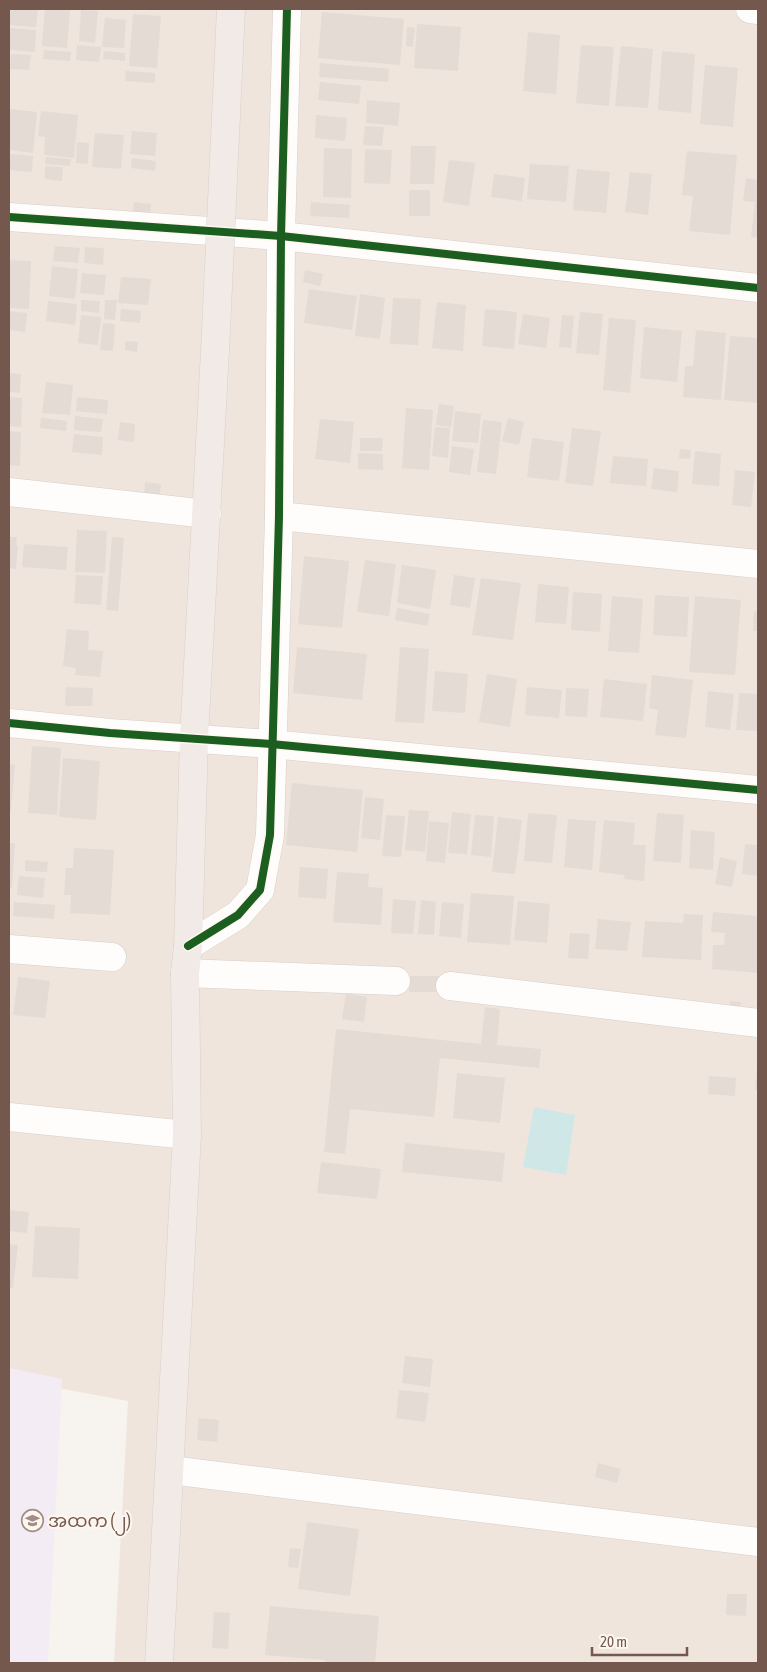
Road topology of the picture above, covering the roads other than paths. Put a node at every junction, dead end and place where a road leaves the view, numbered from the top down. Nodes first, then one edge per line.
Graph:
1 (231, 9) edge
2 (287, 9) edge
3 (750, 9) edge
4 (758, 10) edge
5 (9, 217) edge
6 (281, 236) junction
7 (758, 288) edge
8 (9, 492) edge
9 (208, 514) junction
10 (279, 516) junction
11 (758, 564) edge
12 (9, 723) edge
13 (194, 738) junction
14 (271, 744) junction
15 (758, 790) edge
16 (188, 946) junction
17 (9, 949) edge
18 (112, 957) dead end
19 (185, 973) junction
20 (396, 981) dead end
21 (450, 986) dead end
22 (758, 1023) edge
23 (9, 1118) edge
24 (187, 1136) junction
25 (170, 1470) junction
26 (758, 1542) edge
27 (159, 1663) edge

1 - 9 highway, bridge
2 - 6 street
3 - 4 street
5 - 6 street
6 - 7 street
6 - 10 street
8 - 9 street
9 - 13 highway
10 - 11 street
10 - 14 street
12 - 13 street
13 - 14 street
13 - 16 highway
14 - 15 street
14 - 16 street
16 - 19 highway
17 - 18 street
19 - 20 street
19 - 24 highway
21 - 22 street
23 - 24 street
24 - 25 highway
25 - 26 street
25 - 27 highway

